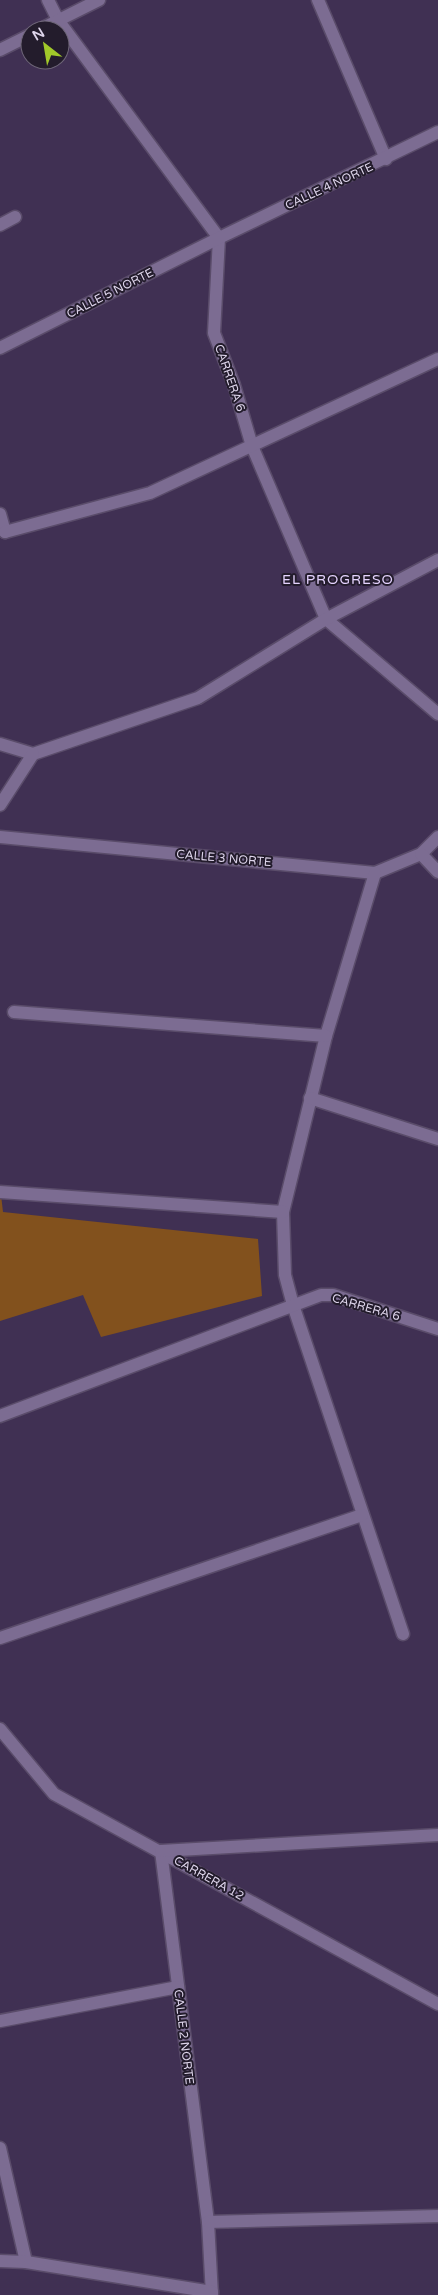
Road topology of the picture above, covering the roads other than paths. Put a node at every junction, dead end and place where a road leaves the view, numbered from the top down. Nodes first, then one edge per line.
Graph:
1 (48, 0) edge
2 (98, 0) edge
3 (318, 0) edge
4 (58, 20) joint
5 (70, 36) edge
6 (20, 40) edge
7 (0, 50) edge
8 (438, 132) edge
9 (386, 158) junction
10 (16, 217) dead end
11 (0, 225) edge
12 (219, 238) junction
13 (0, 348) edge
14 (438, 359) edge
15 (252, 446) junction
16 (0, 514) edge
17 (3, 537) edge
18 (438, 560) edge
19 (326, 619) junction
20 (438, 714) edge
21 (0, 744) edge
22 (33, 754) junction
23 (0, 804) edge
24 (0, 837) edge
25 (438, 838) edge
26 (421, 854) junction
27 (438, 872) edge
28 (375, 873) junction
29 (14, 1012) dead end
30 (326, 1036) junction
31 (310, 1098) junction
32 (438, 1139) edge
33 (0, 1192) edge
34 (283, 1212) junction
35 (293, 1305) junction
36 (438, 1329) edge
37 (0, 1416) edge
38 (362, 1516) junction
39 (403, 1634) dead end
40 (0, 1638) edge
41 (0, 1729) edge
42 (438, 1835) edge
43 (161, 1851) junction
44 (178, 1987) junction
45 (438, 2004) edge
46 (0, 2021) edge
47 (0, 2148) edge
48 (438, 2216) edge
49 (208, 2222) junction
50 (0, 2261) edge
51 (26, 2262) junction
52 (212, 2293) edge

1 - 4 street
2 - 4 street
3 - 9 street
5 - 12 street
6 - 7 street
8 - 9 street, CALLE 4 NORTE
9 - 12 street, CALLE 4 NORTE
10 - 11 street
12 - 13 street, CALLE 5 NORTE
12 - 15 street, CARRERA 6
14 - 15 street
15 - 17 street
15 - 19 street, CARRERA 6
16 - 17 street
18 - 19 street
19 - 20 street, CARRERA 6
19 - 22 street
21 - 22 street
22 - 23 street
24 - 28 street, CALLE 3 NORTE
25 - 26 street, CALLE 3 NORTE
26 - 27 street
26 - 28 street, CALLE 3 NORTE
28 - 30 street
29 - 30 street
30 - 31 street
31 - 32 street
31 - 34 street
33 - 34 street
34 - 35 street
35 - 36 street, CARRERA 6
35 - 37 street, CARRERA 6
35 - 38 street
38 - 39 street
38 - 40 street
41 - 43 street, CARRERA 12
42 - 43 street
43 - 44 street, CALLE 2 NORTE
43 - 45 street, CARRERA 12
44 - 46 street
44 - 49 street, CALLE 2 NORTE
47 - 51 street
48 - 49 street
49 - 52 street, CALLE 2 NORTE
50 - 51 street
51 - 52 street

